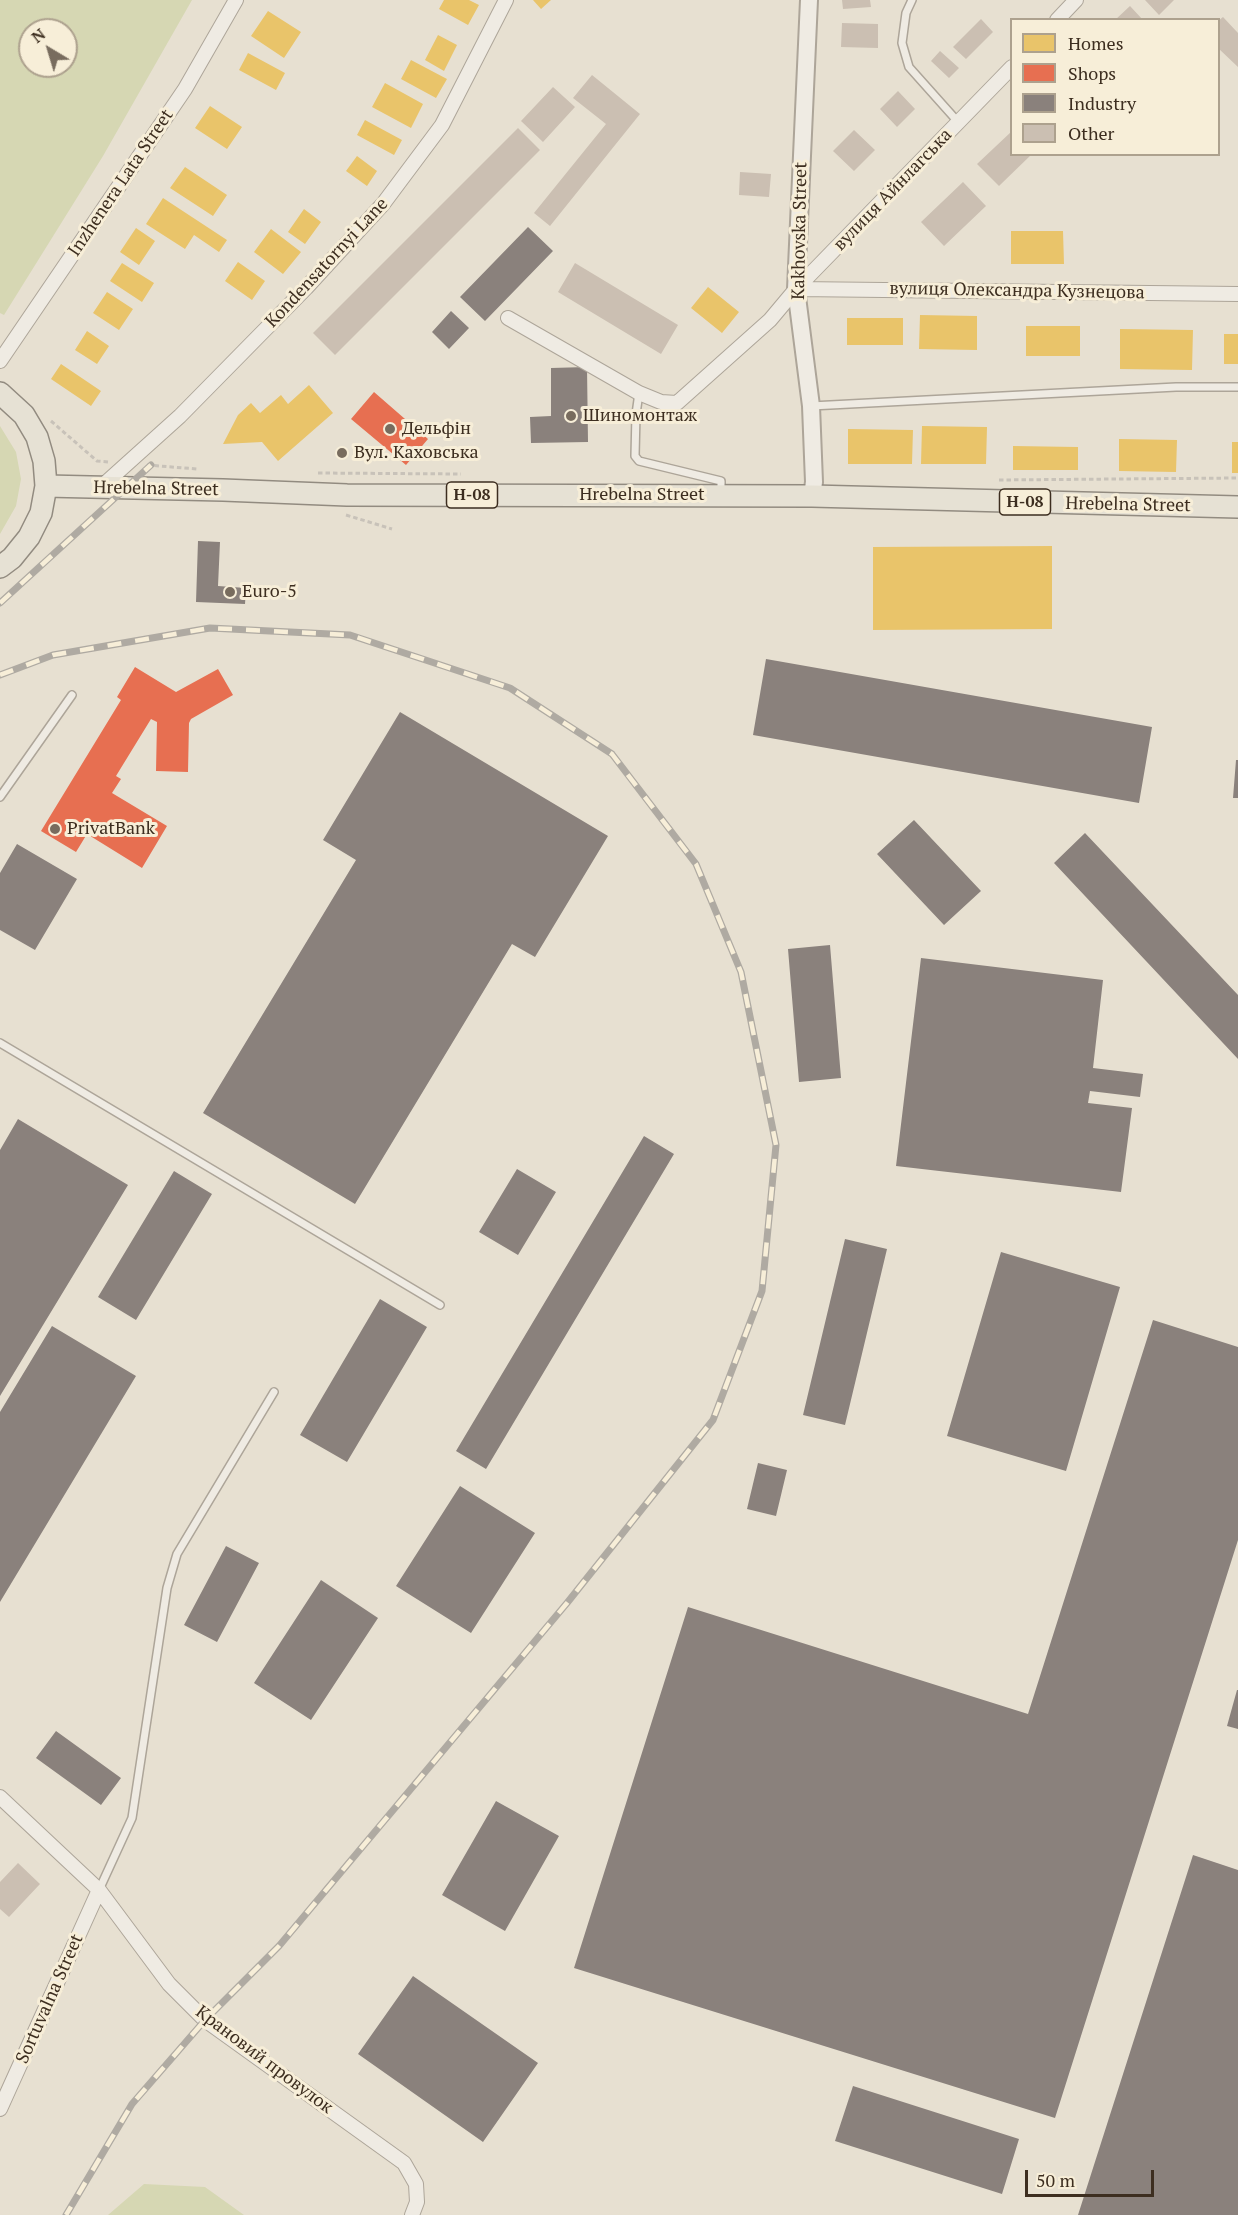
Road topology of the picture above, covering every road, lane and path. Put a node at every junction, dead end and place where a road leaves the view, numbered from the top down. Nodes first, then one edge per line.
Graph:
1 (236, 0) edge
2 (506, 0) edge
3 (809, 0) edge
4 (912, 0) edge
5 (1076, 0) edge
6 (1059, 18) edge
7 (1010, 68) edge
8 (958, 123) junction
9 (796, 289) junction
10 (1238, 294) edge
11 (508, 318) dead end
12 (0, 361) edge
13 (1238, 387) edge
14 (0, 393) edge
15 (639, 393) junction
16 (812, 406) junction
17 (46, 416) dead end
18 (126, 464) junction
19 (151, 465) dead end
20 (1238, 478) edge
21 (995, 480) dead end
22 (46, 486) junction
23 (100, 488) junction
24 (813, 489) junction
25 (721, 495) junction
26 (1238, 507) edge
27 (346, 515) dead end
28 (392, 529) dead end
29 (0, 567) edge
30 (72, 695) dead end
31 (0, 797) edge
32 (0, 1043) edge
33 (440, 1305) dead end
34 (274, 1392) dead end
35 (0, 1797) edge
36 (99, 1890) junction
37 (0, 2109) edge
38 (412, 2215) edge

1 - 12 street, Inzhenera Lata Street
2 - 18 street, Kondensatornyi Lane
3 - 9 street, Kakhovska Street
4 - 8 lane
5 - 6 street
7 - 8 street, вулиця Айнлагська
8 - 9 street, вулиця Айнлагська
9 - 10 street, вулиця Олександра Кузнецова
9 - 15 street, вулиця Айнлагська
9 - 16 street, Kakhovska Street
11 - 15 street, вулиця Айнлагська
13 - 16 lane
14 - 22 main road
15 - 25 lane
16 - 24 street, Kakhovska Street
17 - 18 path
18 - 19 path
18 - 23 street, Kondensatornyi Lane
20 - 21 path
22 - 23 main road, Hrebelna Street / Н-08
22 - 29 main road
23 - 25 main road, Hrebelna Street / Н-08
24 - 25 main road, Hrebelna Street / Н-08
24 - 26 main road, Hrebelna Street / Н-08
27 - 28 path
30 - 31 lane
32 - 33 lane
34 - 36 lane
35 - 36 street, Крановий провулок
36 - 37 street, Sortuvalna Street
36 - 38 street, Крановий провулок

